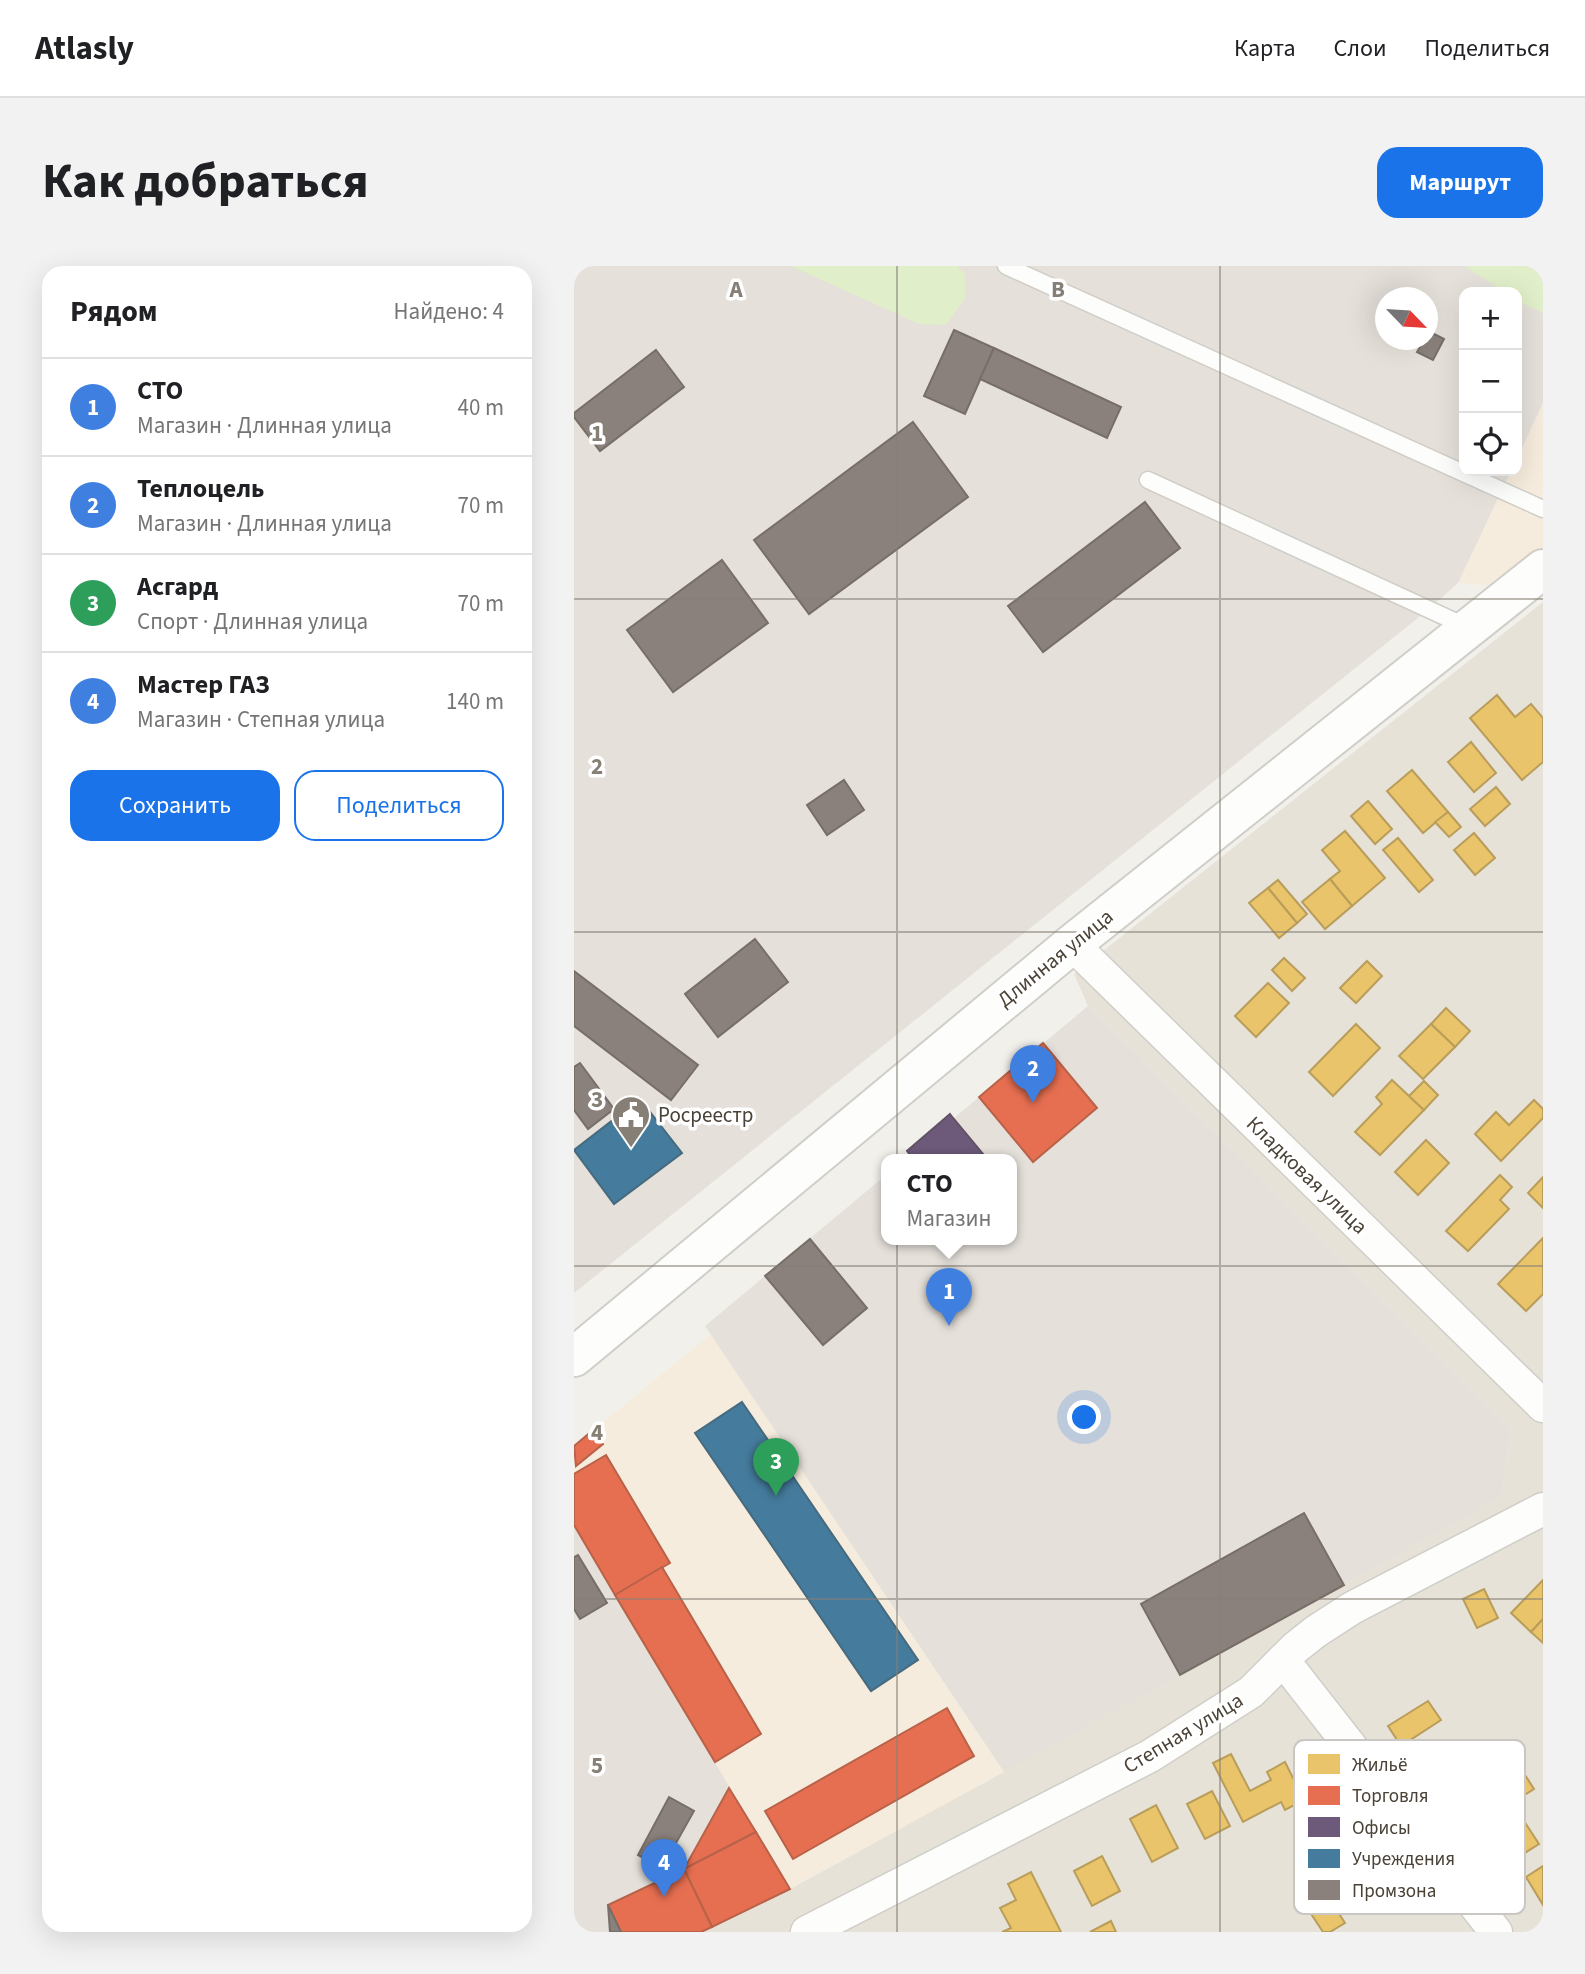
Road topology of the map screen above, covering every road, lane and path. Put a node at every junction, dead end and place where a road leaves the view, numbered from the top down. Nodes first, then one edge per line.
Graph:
1 (1006, 266) edge
2 (1148, 480) dead end
3 (1543, 509) edge
4 (1543, 569) edge
5 (1469, 628) junction
6 (1072, 944) junction
7 (574, 1357) edge
8 (1543, 1406) edge
9 (1543, 1509) edge
10 (1283, 1660) junction
11 (1346, 1740) edge
12 (1482, 1914) edge
13 (807, 1932) edge
14 (1496, 1932) edge

1 - 3 lane
2 - 5 lane
4 - 5 street, Длинная улица
5 - 6 street, Длинная улица
6 - 7 street, Длинная улица
6 - 8 street, Кладковая улица
9 - 10 street, Степная улица
10 - 11 street
10 - 13 street, Степная улица
12 - 14 street

